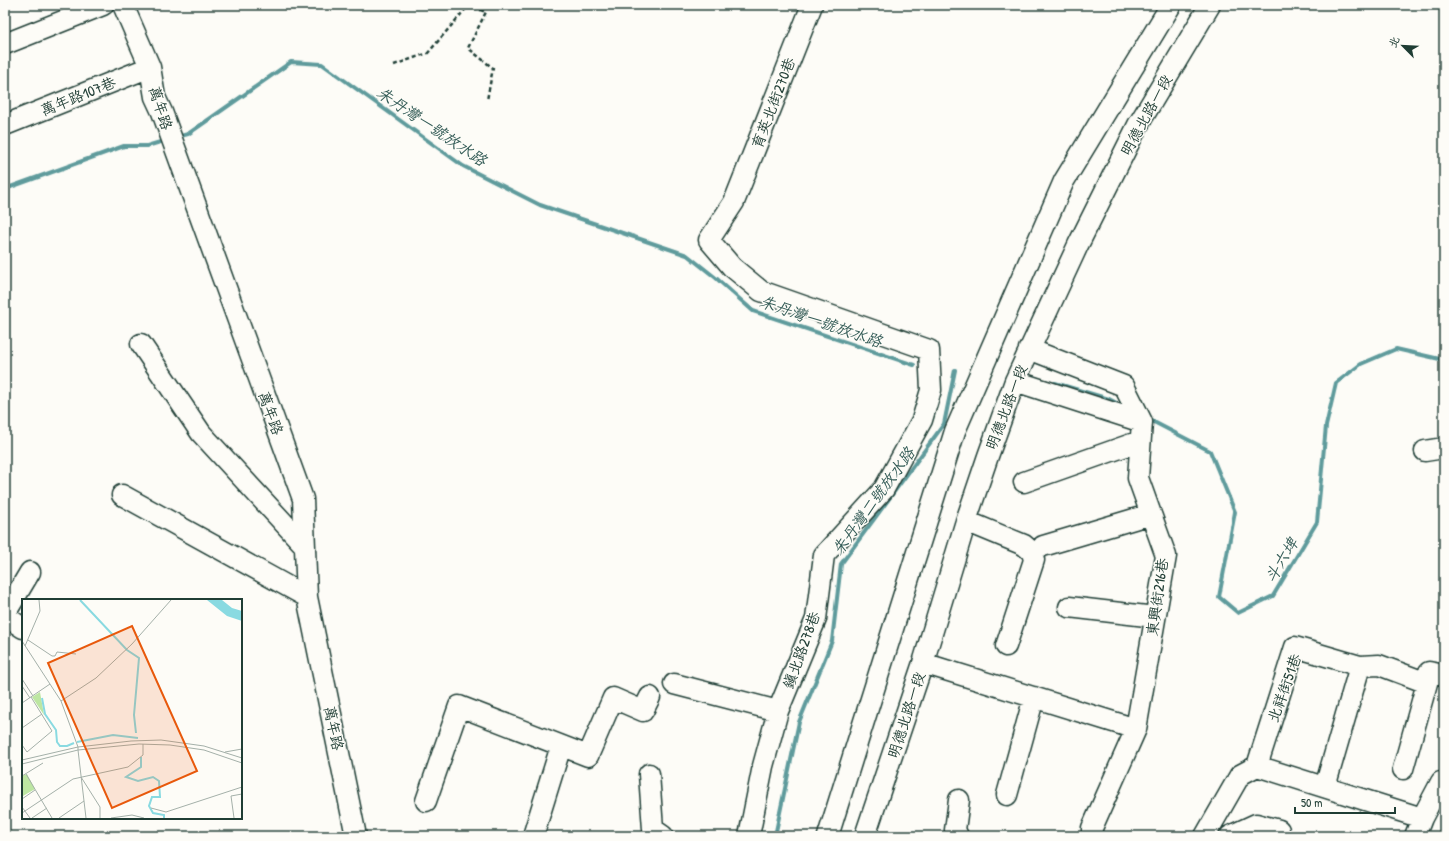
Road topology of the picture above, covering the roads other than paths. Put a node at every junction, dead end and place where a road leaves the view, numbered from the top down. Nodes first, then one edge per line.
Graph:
1 (103, 5) edge
2 (123, 5) edge
3 (812, 5) edge
4 (1171, 5) edge
5 (1210, 5) edge
6 (5, 44) edge
7 (150, 67) junction
8 (5, 125) edge
9 (141, 344) dead end
10 (1029, 349) junction
11 (929, 350) joint
12 (1015, 381) junction
13 (1141, 432) junction
14 (1024, 482) dead end
15 (122, 496) dead end
16 (1151, 514) junction
17 (966, 521) junction
18 (305, 546) junction
19 (1043, 546) dead end
20 (30, 572) dead end
21 (307, 597) junction
22 (1069, 607) dead end
23 (5, 615) edge
24 (1155, 618) junction
25 (22, 627) edge
26 (1006, 646) dead end
27 (923, 663) junction
28 (1360, 666) junction
29 (1436, 679) edge
30 (674, 684) dead end
31 (1034, 696) junction
32 (650, 697) dead end
33 (778, 712) junction
34 (1136, 729) junction
35 (561, 746) junction
36 (1257, 766) junction
37 (1403, 769) dead end
38 (649, 774) dead end
39 (1444, 782) edge
40 (1324, 787) junction
41 (1007, 795) dead end
42 (959, 800) dead end
43 (426, 802) dead end
44 (1422, 818) junction
45 (1279, 830) dead end
46 (356, 836) edge
47 (534, 836) edge
48 (663, 836) edge
49 (749, 836) edge
50 (828, 836) edge
51 (865, 836) edge
52 (958, 836) edge
53 (1092, 836) edge
54 (1205, 836) edge
55 (1230, 836) edge
56 (1415, 836) edge

1 - 6 street
2 - 7 street, 萬年路
3 - 11 street, 育英北街270巷
4 - 50 street
5 - 10 street, 明德北路一段
7 - 8 street, 萬年路107巷
7 - 18 street, 萬年路
9 - 18 street
10 - 12 street, 明德北路一段
10 - 13 street, 東興街216巷
11 - 33 street, 鎮北路278巷
12 - 13 street
12 - 17 street, 明德北路一段
13 - 14 street
13 - 16 street, 東興街216巷
15 - 21 street
16 - 19 street
16 - 24 street, 東興街216巷
17 - 26 street
17 - 27 street, 明德北路一段
18 - 21 street, 萬年路
20 - 23 street
21 - 46 street, 萬年路
22 - 24 street
23 - 25 street
24 - 34 street, 東興街216巷
27 - 31 street
27 - 51 street, 明德北路一段
28 - 29 street, 北祥街51巷
28 - 36 street, 北祥街51巷
28 - 40 street
29 - 37 street, 北祥街51巷
30 - 33 street
31 - 34 street
31 - 41 street
32 - 35 street
33 - 49 street, 鎮北路278巷
34 - 53 street, 東興街216巷
35 - 43 street
35 - 47 street
36 - 40 street
36 - 54 street
38 - 48 street
39 - 44 street
40 - 44 street
42 - 52 street
44 - 56 street
45 - 55 street

